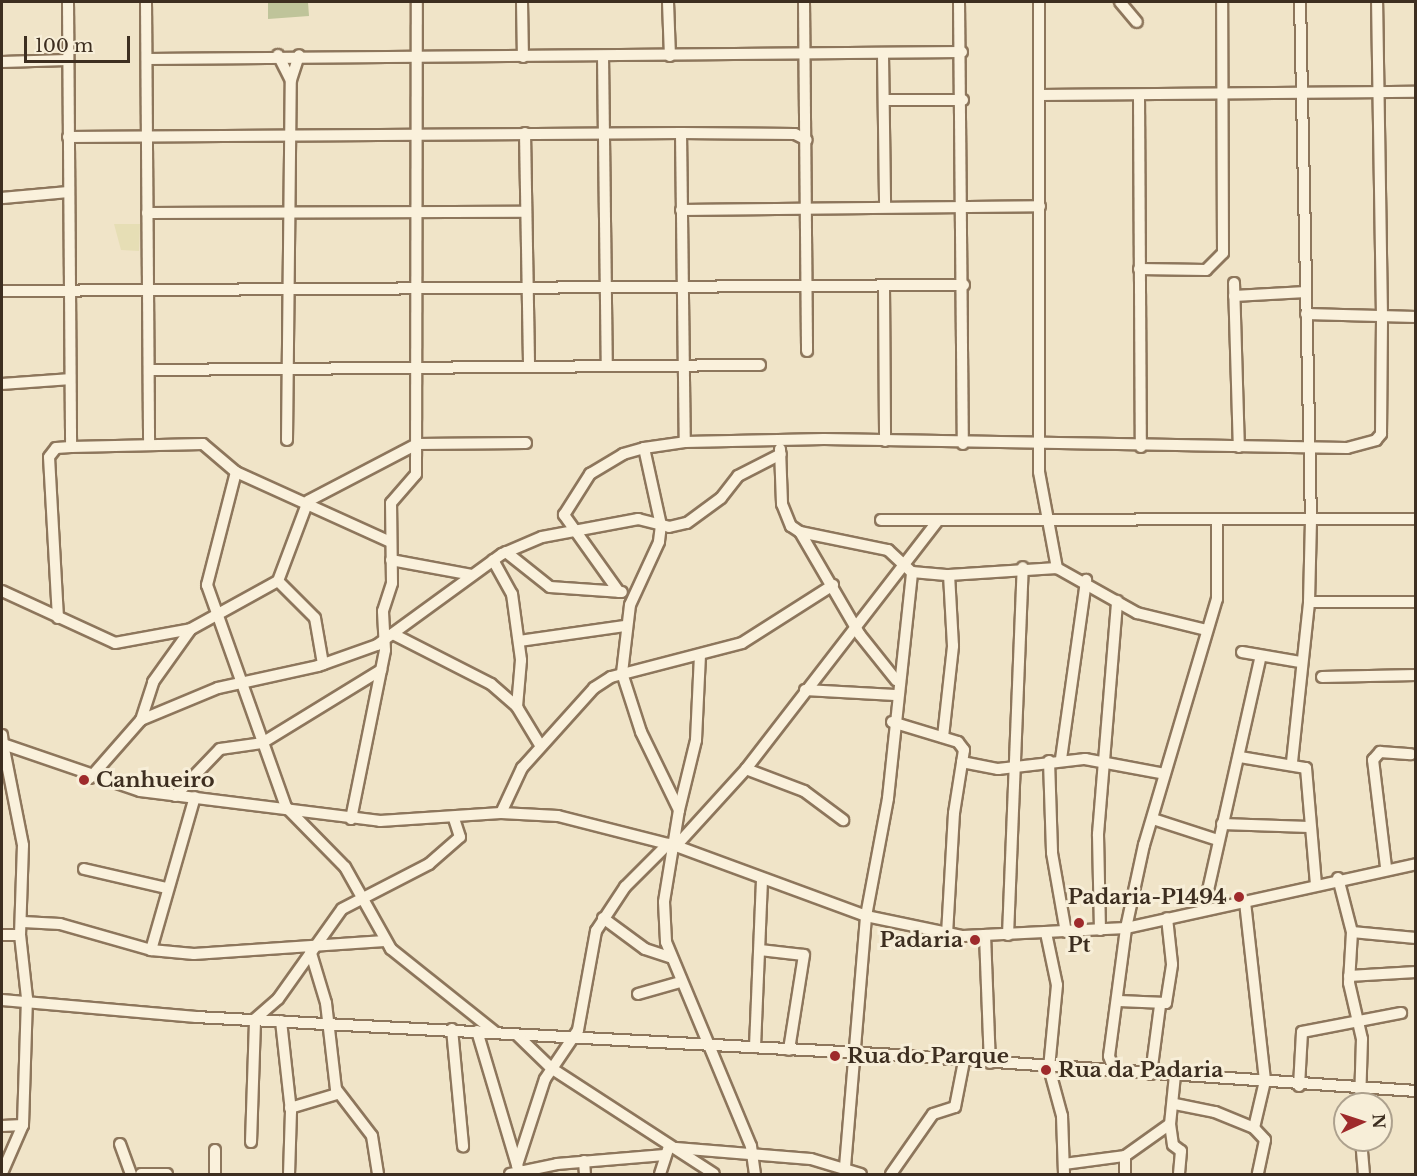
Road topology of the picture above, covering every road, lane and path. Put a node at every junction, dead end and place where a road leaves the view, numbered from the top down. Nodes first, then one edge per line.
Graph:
1 (68, 2) edge
2 (146, 2) edge
3 (417, 2) edge
4 (522, 2) edge
5 (668, 2) edge
6 (804, 2) edge
7 (959, 2) edge
8 (1039, 2) edge
9 (1120, 2) edge
10 (1222, 2) edge
11 (1300, 2) edge
12 (1377, 2) edge
13 (1137, 22) dead end
14 (962, 52) junction
15 (278, 55) junction
16 (299, 55) junction
17 (806, 55) junction
18 (883, 55) junction
19 (603, 56) junction
20 (670, 56) junction
21 (418, 57) junction
22 (524, 57) junction
23 (147, 59) junction
24 (67, 60) junction
25 (2, 62) edge
26 (291, 81) junction
27 (1300, 92) junction
28 (1380, 92) junction
29 (1416, 92) edge
30 (1224, 93) junction
31 (1040, 95) junction
32 (1139, 96) junction
33 (884, 100) junction
34 (963, 100) junction
35 (807, 126) junction
36 (525, 133) junction
37 (604, 133) junction
38 (681, 133) junction
39 (795, 134) junction
40 (291, 135) junction
41 (416, 135) junction
42 (147, 136) junction
43 (68, 137) junction
44 (807, 140) junction
45 (69, 192) junction
46 (2, 198) edge
47 (963, 206) junction
48 (1040, 206) junction
49 (885, 207) junction
50 (807, 209) junction
51 (681, 210) junction
52 (287, 211) junction
53 (526, 212) junction
54 (147, 213) junction
55 (416, 213) junction
56 (1139, 269) junction
57 (1234, 282) dead end
58 (964, 285) junction
59 (681, 287) junction
60 (807, 287) junction
61 (884, 287) junction
62 (528, 288) junction
63 (605, 288) junction
64 (416, 289) junction
65 (147, 290) junction
66 (2, 291) edge
67 (70, 291) junction
68 (286, 291) junction
69 (1306, 292) junction
70 (1234, 296) junction
71 (1306, 314) junction
72 (1382, 316) junction
73 (1416, 317) edge
74 (807, 351) dead end
75 (760, 365) dead end
76 (529, 366) junction
77 (608, 366) junction
78 (683, 366) junction
79 (288, 367) junction
80 (417, 367) junction
81 (149, 370) junction
82 (70, 379) junction
83 (2, 384) edge
84 (287, 440) dead end
85 (779, 440) junction
86 (885, 441) junction
87 (685, 442) junction
88 (526, 443) dead end
89 (417, 444) junction
90 (963, 444) junction
91 (149, 445) junction
92 (71, 447) junction
93 (1040, 447) junction
94 (1141, 447) junction
95 (1239, 447) junction
96 (645, 448) junction
97 (1308, 448) junction
98 (781, 454) junction
99 (236, 472) junction
100 (308, 501) junction
101 (1416, 519) edge
102 (881, 520) dead end
103 (938, 521) junction
104 (1050, 521) junction
105 (1311, 521) junction
106 (1217, 522) junction
107 (661, 525) junction
108 (569, 528) junction
109 (800, 532) junction
110 (390, 542) junction
111 (506, 552) junction
112 (391, 560) junction
113 (493, 560) junction
114 (909, 567) junction
115 (1023, 567) junction
116 (1057, 568) junction
117 (472, 575) junction
118 (949, 575) junction
119 (1086, 580) junction
120 (278, 581) junction
121 (833, 585) junction
122 (2, 591) edge
123 (619, 592) junction
124 (634, 594) junction
125 (1117, 601) junction
126 (1309, 602) junction
127 (1416, 602) edge
128 (217, 617) junction
129 (58, 618) junction
130 (855, 623) junction
131 (625, 626) junction
132 (191, 629) junction
133 (1207, 630) junction
134 (389, 637) junction
135 (519, 641) junction
136 (1242, 652) dead end
137 (700, 656) junction
138 (1261, 656) junction
139 (1300, 662) junction
140 (323, 664) junction
141 (381, 670) junction
142 (622, 673) junction
143 (1416, 675) edge
144 (1322, 677) dead end
145 (896, 680) junction
146 (241, 682) junction
147 (805, 690) junction
148 (895, 695) junction
149 (517, 707) junction
150 (141, 720) junction
151 (892, 722) junction
152 (943, 737) junction
153 (2, 740) edge
154 (262, 743) junction
155 (540, 745) junction
156 (1411, 754) dead end
157 (1240, 757) junction
158 (1061, 759) junction
159 (1048, 761) junction
160 (962, 762) junction
161 (1104, 762) junction
162 (1292, 762) junction
163 (1019, 766) junction
164 (746, 769) junction
165 (4, 771) edge
166 (1165, 774) junction
167 (90, 778) junction
168 (175, 796) junction
169 (195, 797) junction
170 (286, 807) junction
171 (679, 810) junction
172 (501, 813) junction
173 (454, 818) junction
174 (351, 819) junction
175 (1153, 819) junction
176 (843, 820) dead end
177 (1222, 824) junction
178 (1309, 827) junction
179 (1218, 840) junction
180 (672, 845) junction
181 (1416, 864) edge
182 (1386, 867) junction
183 (84, 869) dead end
184 (1338, 878) junction
185 (762, 880) junction
186 (1316, 884) junction
187 (166, 888) junction
188 (362, 895) junction
189 (1245, 902) junction
190 (1204, 908) junction
191 (866, 916) junction
192 (603, 918) junction
193 (1167, 918) junction
194 (23, 921) junction
195 (1126, 928) junction
196 (1100, 930) junction
197 (1066, 932) junction
198 (1352, 932) junction
199 (1046, 933) junction
200 (947, 934) junction
201 (2, 935) edge
202 (20, 935) junction
203 (985, 935) junction
204 (1008, 935) junction
205 (1416, 938) edge
206 (385, 941) junction
207 (311, 948) junction
208 (151, 950) junction
209 (760, 950) junction
210 (672, 958) junction
211 (1416, 972) edge
212 (1349, 976) junction
213 (681, 982) junction
214 (638, 994) dead end
215 (27, 998) junction
216 (2, 1000) edge
217 (1119, 1001) junction
218 (1160, 1006) junction
219 (1401, 1012) dead end
220 (255, 1019) junction
221 (1356, 1019) junction
222 (281, 1021) junction
223 (327, 1022) junction
224 (452, 1029) junction
225 (477, 1031) junction
226 (495, 1032) junction
227 (517, 1035) junction
228 (574, 1039) junction
229 (708, 1045) junction
230 (755, 1047) junction
231 (789, 1050) junction
232 (853, 1054) junction
233 (964, 1061) junction
234 (990, 1063) junction
235 (551, 1068) junction
236 (1049, 1068) junction
237 (1115, 1072) junction
238 (1151, 1074) junction
239 (1175, 1075) junction
240 (1265, 1081) junction
241 (1299, 1086) junction
242 (1360, 1089) junction
243 (1416, 1091) edge
244 (337, 1094) junction
245 (1175, 1104) junction
246 (291, 1108) junction
247 (1170, 1124) junction
248 (22, 1125) junction
249 (2, 1126) edge
250 (1254, 1128) junction
251 (251, 1142) dead end
252 (120, 1144) dead end
253 (463, 1146) dead end
254 (670, 1149) junction
255 (215, 1150) dead end
256 (1362, 1152) edge
257 (753, 1153) junction
258 (1125, 1156) junction
259 (584, 1161) junction
260 (845, 1167) junction
261 (1064, 1169) edge
262 (517, 1171) edge
263 (2, 1173) edge
264 (131, 1174) edge
265 (141, 1174) edge
266 (167, 1174) edge
267 (216, 1174) edge
268 (289, 1174) edge
269 (378, 1174) edge
270 (585, 1174) edge
271 (660, 1174) edge
272 (714, 1174) edge
273 (755, 1174) edge
274 (861, 1174) edge
275 (891, 1174) edge
276 (1125, 1174) edge
277 (1179, 1174) edge
278 (1258, 1174) edge
279 (1364, 1174) edge

1 - 24 street
2 - 23 street
3 - 21 street
4 - 22 street
5 - 20 street
6 - 17 street
7 - 14 street
8 - 31 street
9 - 13 street
10 - 30 street
11 - 27 street
12 - 28 street
14 - 18 street
14 - 34 street
15 - 16 street
15 - 23 street
15 - 26 street
16 - 21 street
16 - 26 street
17 - 18 street
17 - 20 street
17 - 35 street
18 - 33 street
19 - 20 street
19 - 22 street
19 - 37 street
21 - 22 street
21 - 41 street
23 - 42 street
24 - 25 street
24 - 43 street
26 - 40 street
27 - 28 street
27 - 30 street
27 - 69 street
28 - 29 street
28 - 72 street
30 - 32 street
30 - 56 street
31 - 32 street
31 - 48 street
32 - 56 street
33 - 34 street
33 - 49 street
34 - 47 street
35 - 39 street
35 - 44 street
36 - 37 street
36 - 41 street
36 - 53 street
37 - 38 street
37 - 63 street
38 - 39 street
38 - 51 street
39 - 44 street
40 - 41 street
40 - 42 street
40 - 52 street
41 - 55 street
42 - 43 street
42 - 54 street
43 - 45 street
44 - 50 street
45 - 46 street
45 - 67 street
47 - 48 street
47 - 49 street
47 - 58 street
48 - 93 street
49 - 50 street
50 - 51 street
50 - 60 street
51 - 59 street
52 - 54 street
52 - 55 street
52 - 68 street
53 - 55 street
53 - 62 street
54 - 65 street
55 - 64 street
56 - 94 street
57 - 70 street
58 - 61 street
58 - 90 street
59 - 60 street
59 - 63 street
59 - 78 street
60 - 61 street
60 - 74 street
61 - 86 street
62 - 63 street
62 - 64 street
62 - 76 street
63 - 77 street
64 - 68 street
64 - 80 street
65 - 67 street
65 - 68 street
65 - 81 street
66 - 67 street
67 - 82 street
68 - 79 street
69 - 70 street
69 - 71 street
70 - 95 street
71 - 72 street
71 - 97 street
72 - 73 street
72 - 97 street
75 - 78 street
76 - 77 street
76 - 80 street
77 - 78 street
78 - 87 street
79 - 80 street
79 - 81 street
79 - 84 street
80 - 89 street
81 - 91 street
82 - 83 street
82 - 92 street
85 - 86 street
85 - 87 street
85 - 98 street
86 - 90 street
87 - 96 street
88 - 89 street
89 - 100 street
89 - 110 street
90 - 93 street
91 - 92 street
91 - 99 street
92 - 129 street
93 - 94 street
93 - 104 street
94 - 95 street
95 - 97 street
96 - 107 street
96 - 108 street
97 - 105 street
98 - 107 street
98 - 109 street
99 - 100 street
99 - 128 street
100 - 110 street
100 - 120 street
101 - 105 street
102 - 103 street
103 - 104 street
103 - 114 street
104 - 106 street
104 - 116 street
105 - 106 street
105 - 126 street
106 - 133 street
107 - 108 street
107 - 124 street
108 - 111 street
108 - 123 street
109 - 114 street
109 - 121 street
110 - 112 street
111 - 113 street
111 - 123 street
112 - 117 street
112 - 134 street
113 - 117 street
113 - 135 street
114 - 118 street
114 - 130 street
114 - 145 street
115 - 116 street
115 - 118 street
115 - 163 street
116 - 119 street
117 - 134 street
118 - 152 street
119 - 125 street
119 - 158 street
120 - 128 street
120 - 140 street
121 - 130 street
121 - 137 street
122 - 129 street
123 - 124 street
124 - 131 street
125 - 133 street
125 - 161 street
126 - 127 street
126 - 139 street
128 - 132 street
128 - 146 street
129 - 132 street
130 - 145 street
130 - 147 street
131 - 135 street
131 - 142 street
132 - 150 street
133 - 166 street
134 - 140 street
134 - 141 street
134 - 149 street
135 - 149 street
136 - 138 street
137 - 142 street
137 - 171 street
138 - 139 street
138 - 157 street
139 - 162 street
140 - 146 street
141 - 154 street
141 - 174 street
142 - 155 street
142 - 171 street
143 - 144 street
145 - 148 street
146 - 150 street
146 - 154 street
147 - 148 street
147 - 164 street
148 - 151 street
149 - 155 street
150 - 167 street
151 - 152 street
151 - 191 street
152 - 160 street
153 - 165 street
153 - 167 street
154 - 168 street
154 - 170 street
155 - 172 street
156 - 182 street
157 - 162 street
157 - 177 street
158 - 159 street
158 - 161 street
159 - 163 street
159 - 197 street
160 - 163 street
160 - 200 street
161 - 166 street
161 - 196 street
162 - 178 street
163 - 204 street
164 - 176 street
164 - 180 street
165 - 194 street
166 - 175 street
167 - 168 street
168 - 169 street
169 - 170 street
169 - 187 street
170 - 174 street
170 - 188 street
171 - 180 street
172 - 173 street
172 - 180 street
173 - 174 street
173 - 188 street
175 - 179 street
175 - 195 street
177 - 178 street
177 - 179 street
178 - 186 street
179 - 190 street
180 - 185 street
180 - 192 street
180 - 210 street
181 - 182 street
182 - 184 street
183 - 187 street
184 - 186 street
184 - 198 street
185 - 191 street
185 - 209 street
186 - 189 street
187 - 208 street
188 - 206 street
188 - 207 street
189 - 190 street
189 - 240 street
190 - 193 street
191 - 200 street
191 - 232 street
192 - 210 street
192 - 228 street
193 - 195 street
193 - 218 street
194 - 202 street
194 - 208 street
195 - 196 street
195 - 217 street
196 - 197 street
197 - 199 street
198 - 205 street
198 - 212 street
199 - 204 street
199 - 236 street
200 - 203 street
201 - 202 street
202 - 215 street
203 - 204 street
203 - 234 street
206 - 207 street
206 - 226 street
207 - 208 street
207 - 220 street
207 - 223 street
209 - 230 street
209 - 231 street
210 - 213 street
211 - 212 street
212 - 221 street
213 - 214 street
213 - 229 street
215 - 216 street
215 - 220 street
215 - 248 street
217 - 218 street
217 - 237 street
218 - 238 street
219 - 221 street
220 - 222 street
220 - 251 street
221 - 241 street
221 - 242 street
222 - 223 street
222 - 246 street
223 - 224 street
223 - 244 street
224 - 225 street
224 - 253 street
225 - 226 street
225 - 262 street
226 - 227 street
227 - 228 street
227 - 235 street
228 - 229 street
228 - 235 street
229 - 230 street
229 - 257 street
230 - 231 street
231 - 232 street
232 - 233 street
232 - 260 street
233 - 234 street
233 - 275 street
234 - 236 street
235 - 254 street
235 - 262 street
236 - 237 street
236 - 261 street
237 - 238 street
238 - 239 street
239 - 240 street
239 - 245 street
240 - 241 street
240 - 250 street
241 - 242 street
242 - 243 street
244 - 246 street
244 - 269 street
245 - 247 street
245 - 250 street
246 - 268 street
247 - 258 street
247 - 277 street
248 - 249 street
248 - 263 street
250 - 278 street
252 - 264 street
254 - 257 street
254 - 259 street
254 - 271 street
254 - 272 street
255 - 267 street
256 - 279 street
257 - 260 street
257 - 273 street
258 - 261 street
258 - 276 street
259 - 262 street
259 - 270 street
260 - 274 street
265 - 266 street

